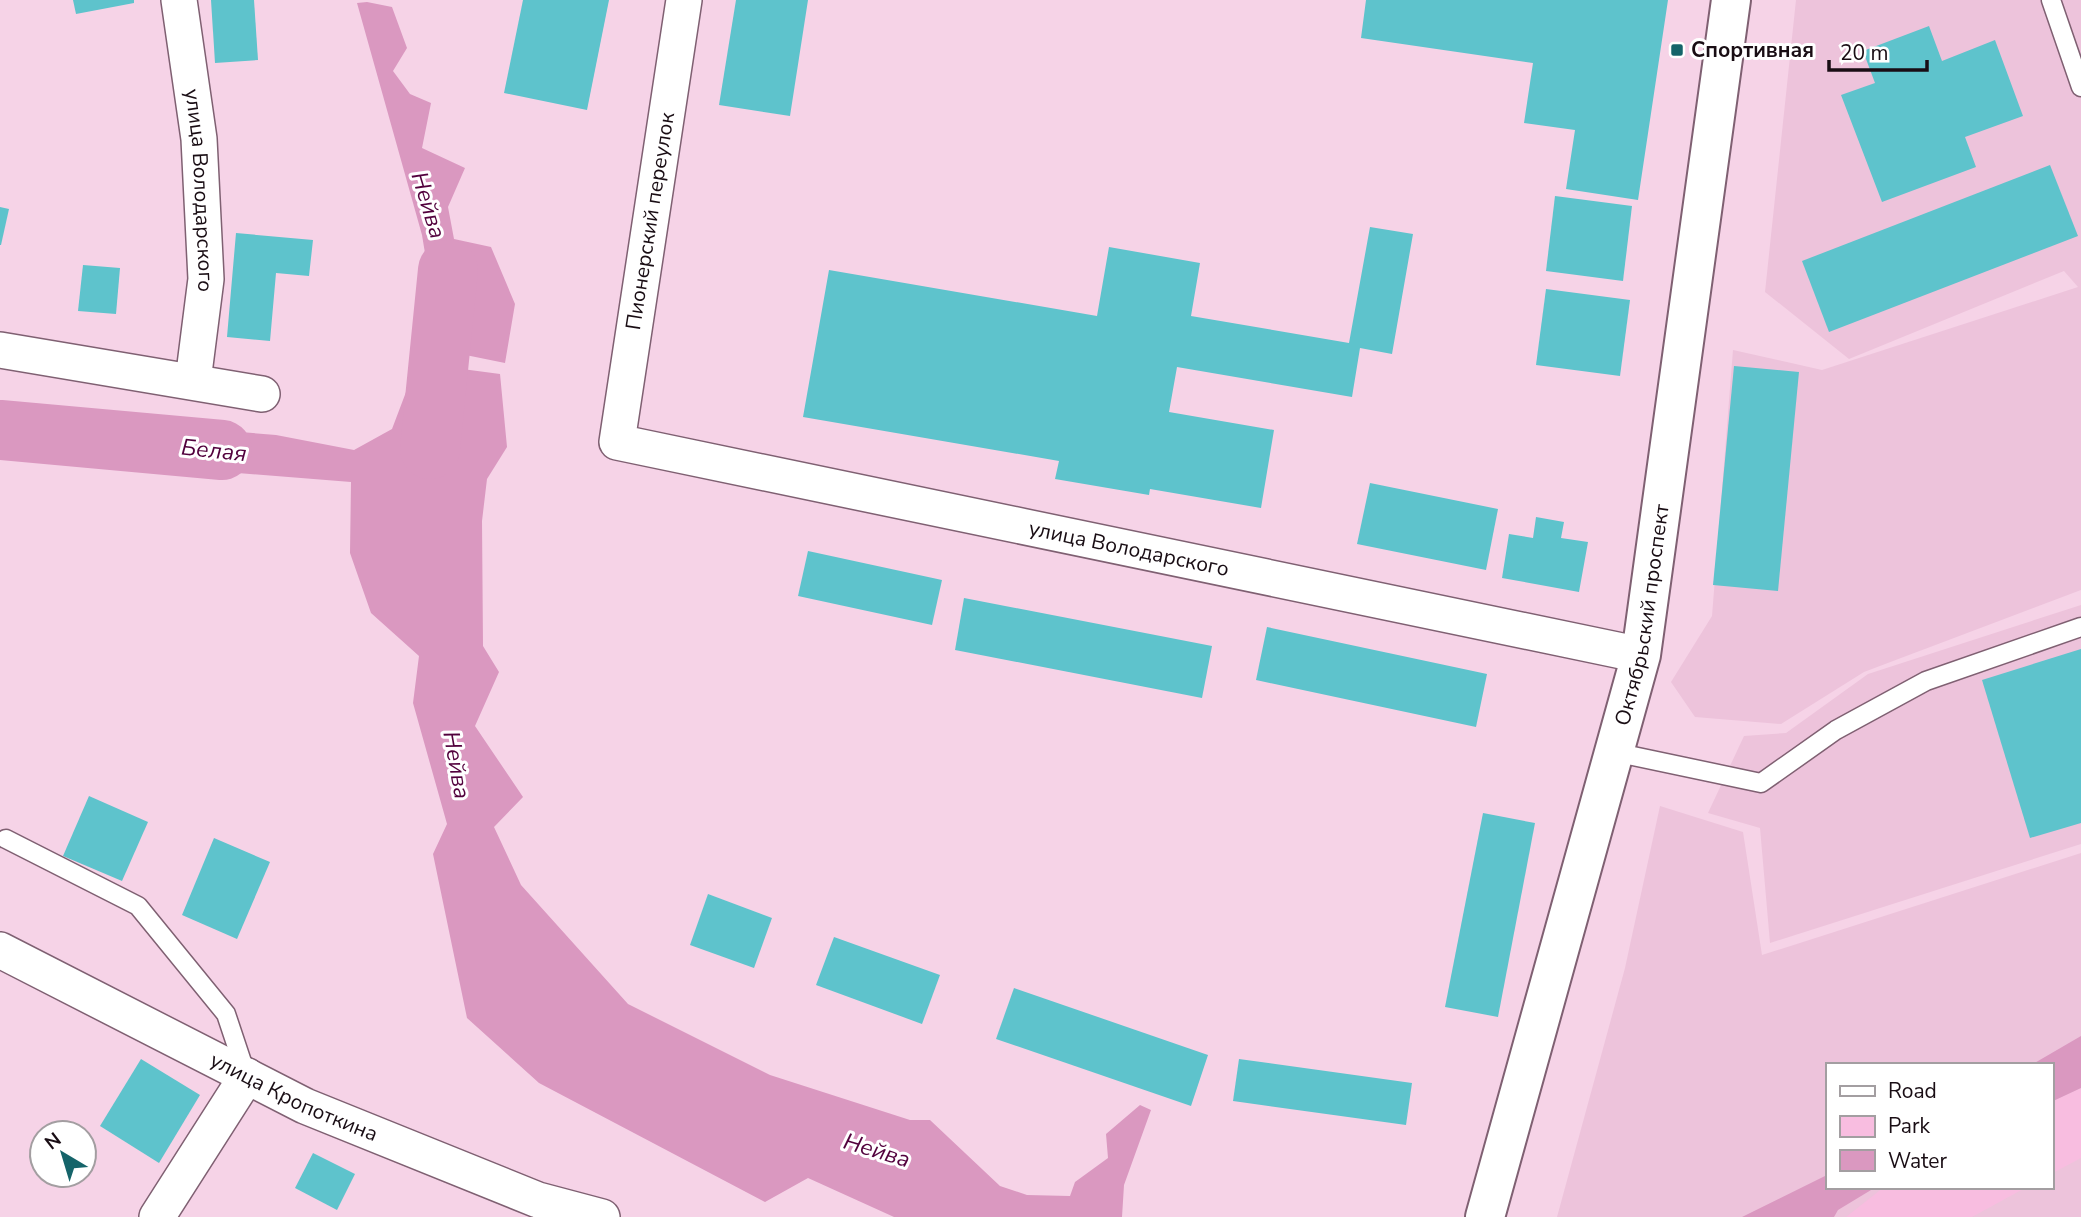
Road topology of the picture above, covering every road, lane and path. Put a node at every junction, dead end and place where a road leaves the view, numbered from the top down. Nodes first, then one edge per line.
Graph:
1 (179, 0) edge
2 (684, 0) edge
3 (1731, 0) edge
4 (2051, 0) edge
5 (2081, 87) edge
6 (0, 350) edge
7 (193, 382) junction
8 (262, 394) dead end
9 (617, 442) joint
10 (2081, 627) edge
11 (1641, 655) junction
12 (1614, 752) junction
13 (6, 839) dead end
14 (0, 950) edge
15 (247, 1076) junction
16 (158, 1217) edge
17 (602, 1217) edge
18 (1485, 1217) edge

1 - 7 street, улица Володарского
2 - 9 street, Пионерский переулок
3 - 11 main road, Октябрьский проспект
4 - 5 lane
6 - 7 street
7 - 8 street
9 - 11 street, улица Володарского
10 - 12 lane
11 - 12 main road, Октябрьский проспект
12 - 18 main road, Октябрьский проспект
13 - 15 lane
14 - 15 street, улица Кропоткина
15 - 16 street
15 - 17 street, улица Кропоткина

